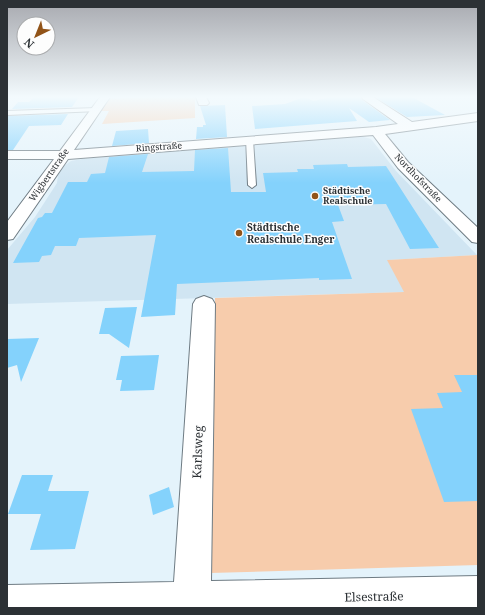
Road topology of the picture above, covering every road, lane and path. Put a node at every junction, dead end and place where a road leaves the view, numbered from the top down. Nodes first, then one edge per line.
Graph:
1 (84, 126) edge
2 (377, 126) edge
3 (409, 126) edge
4 (376, 130) junction
5 (249, 140) junction
6 (7, 155) edge
7 (63, 155) junction
8 (252, 185) dead end
9 (7, 235) edge
10 (478, 238) edge
11 (204, 304) dead end
12 (478, 595) edge
13 (192, 600) junction
14 (7, 604) edge

1 - 7 street, Wigbertstraße
2 - 4 street
3 - 4 street, Ringstraße
4 - 5 street, Ringstraße
4 - 10 street, Nordhofstraße
5 - 7 street, Ringstraße
5 - 8 lane
6 - 7 street, Ringstraße
7 - 9 street, Wigbertstraße
11 - 13 street, Karlsweg
12 - 13 street, Elsestraße
13 - 14 street, Elsestraße

